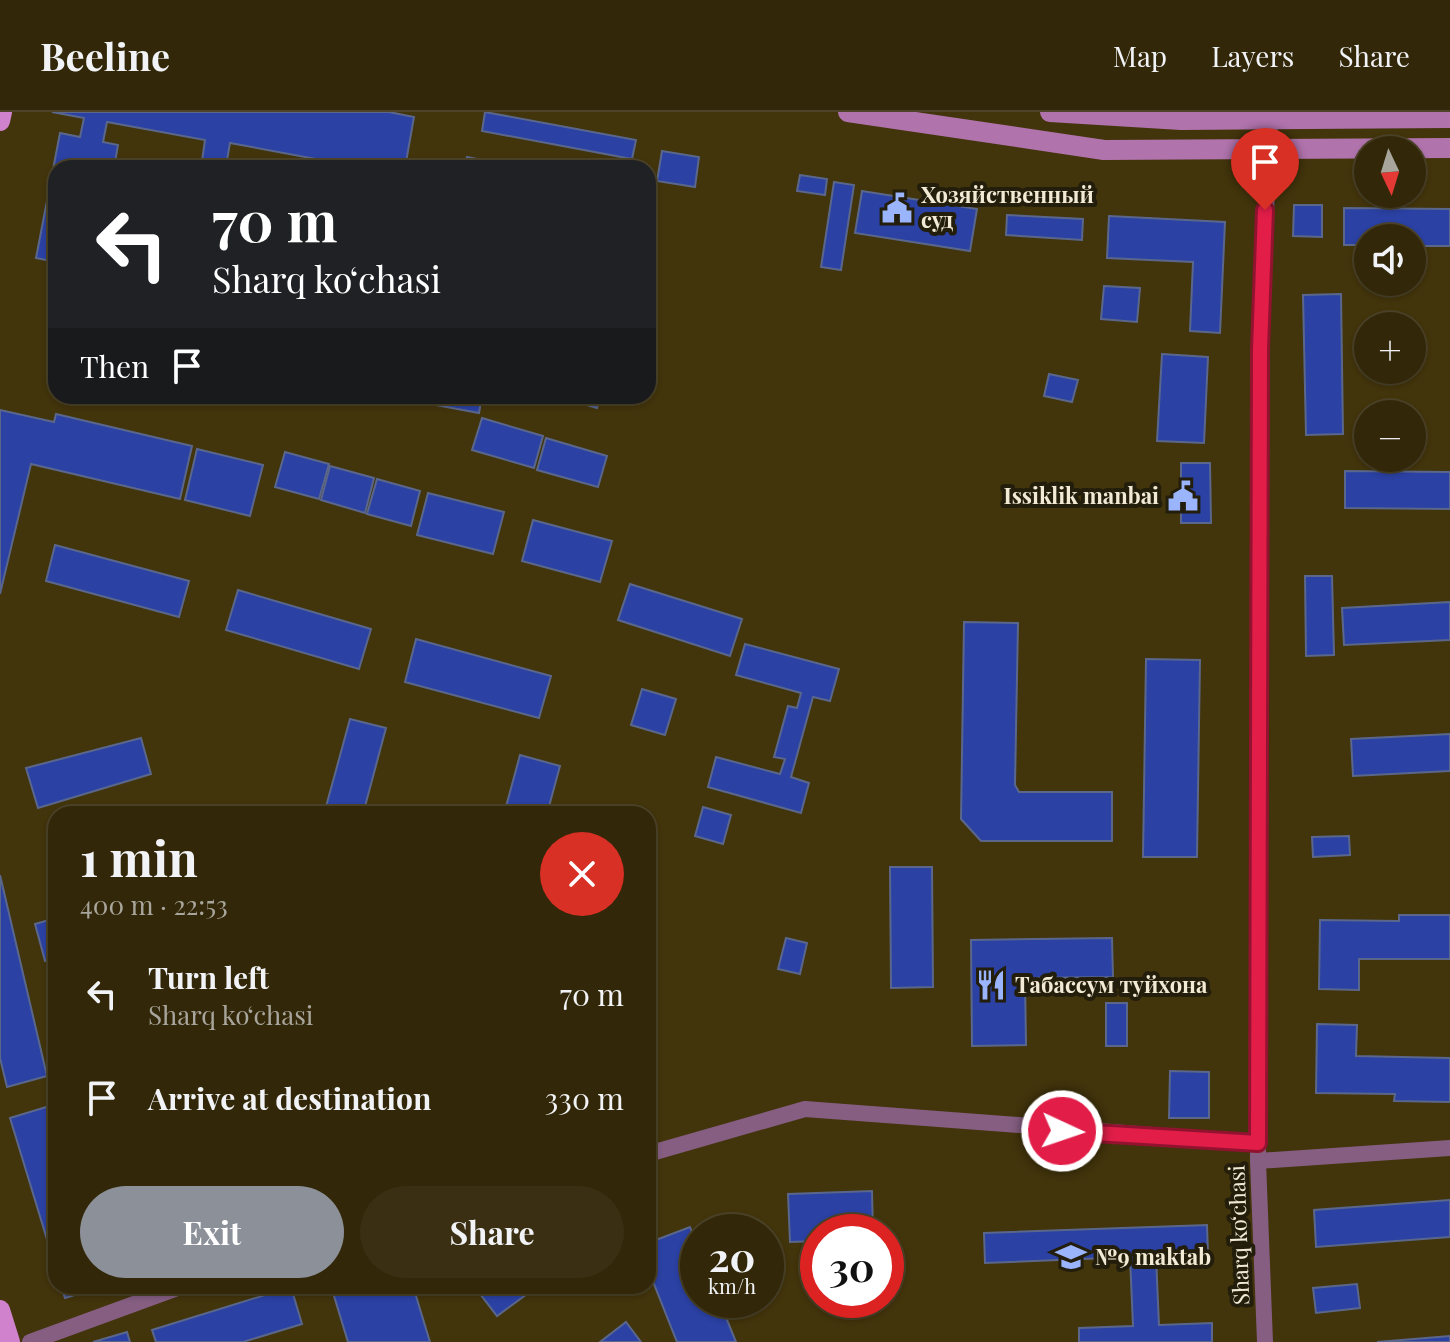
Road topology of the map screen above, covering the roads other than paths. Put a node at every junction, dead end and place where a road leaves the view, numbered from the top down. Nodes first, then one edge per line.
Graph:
1 (2, 112) edge
2 (848, 112) edge
3 (1050, 112) edge
4 (1450, 118) edge
5 (1270, 120) junction
6 (0, 121) edge
7 (1450, 148) edge
8 (1268, 149) junction
9 (1258, 1143) junction
10 (1450, 1148) edge
11 (656, 1152) edge
12 (1258, 1161) junction
13 (161, 1294) edge
14 (0, 1310) edge
15 (10, 1342) edge
16 (30, 1342) edge
17 (1265, 1342) edge

1 - 6 main road
2 - 8 main road
3 - 5 main road
4 - 5 main road
5 - 8 street, Sharq ko‘chasi
7 - 8 main road
8 - 9 street, Sharq ko‘chasi
9 - 11 street
9 - 12 street, Sharq ko‘chasi
10 - 12 street
12 - 17 street, Sharq ko‘chasi
13 - 16 street
14 - 15 main road

